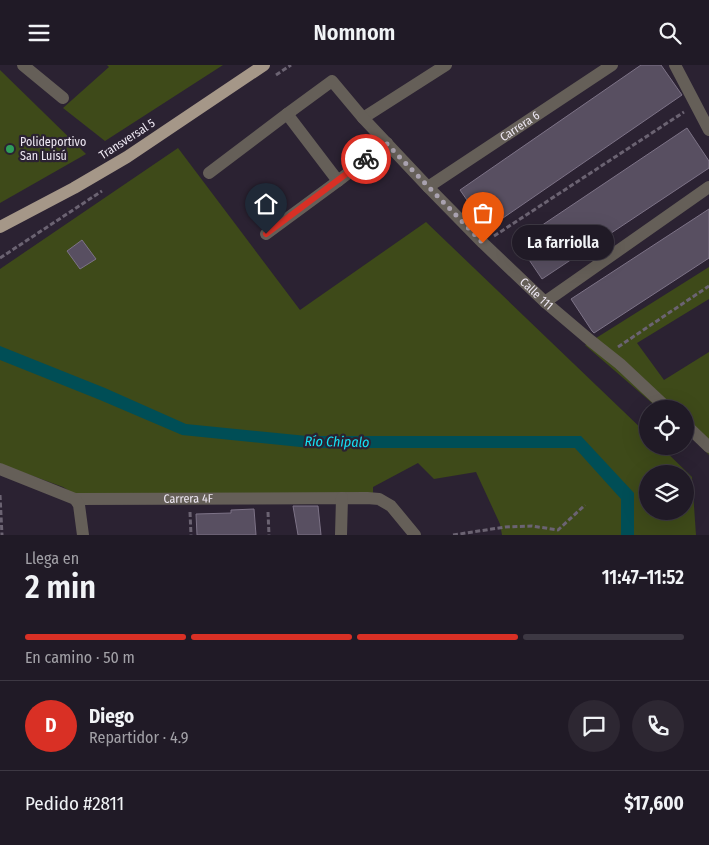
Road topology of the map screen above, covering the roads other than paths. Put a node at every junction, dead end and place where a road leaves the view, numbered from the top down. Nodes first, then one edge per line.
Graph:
1 (23, 65) edge
2 (264, 65) edge
3 (446, 65) edge
4 (612, 65) edge
5 (675, 65) edge
6 (62, 98) dead end
7 (287, 114) junction
8 (363, 118) junction
9 (709, 129) edge
10 (386, 143) junction
11 (209, 173) dead end
12 (338, 181) junction
13 (428, 187) junction
14 (709, 187) edge
15 (0, 227) edge
16 (266, 234) dead end
17 (545, 302) junction
18 (658, 400) edge
19 (694, 433) edge
20 (709, 447) edge
21 (1, 469) edge
22 (342, 498) junction
23 (75, 499) junction
24 (83, 535) edge
25 (341, 535) edge
26 (415, 535) edge

1 - 6 street
2 - 15 main road, Transversal 5
3 - 8 street
4 - 13 street, Carrera 6
5 - 9 street
7 - 8 street, Calle 111
7 - 11 street
7 - 12 street
8 - 10 street, Calle 111
10 - 12 street
10 - 13 street, Calle 111
12 - 16 street
13 - 17 street, Calle 111
14 - 17 street
17 - 18 street, Calle 111
19 - 20 street
21 - 23 street, Carrera 4F
22 - 23 street, Carrera 4F
22 - 25 street
22 - 26 street, Carrera 4F
23 - 24 street

